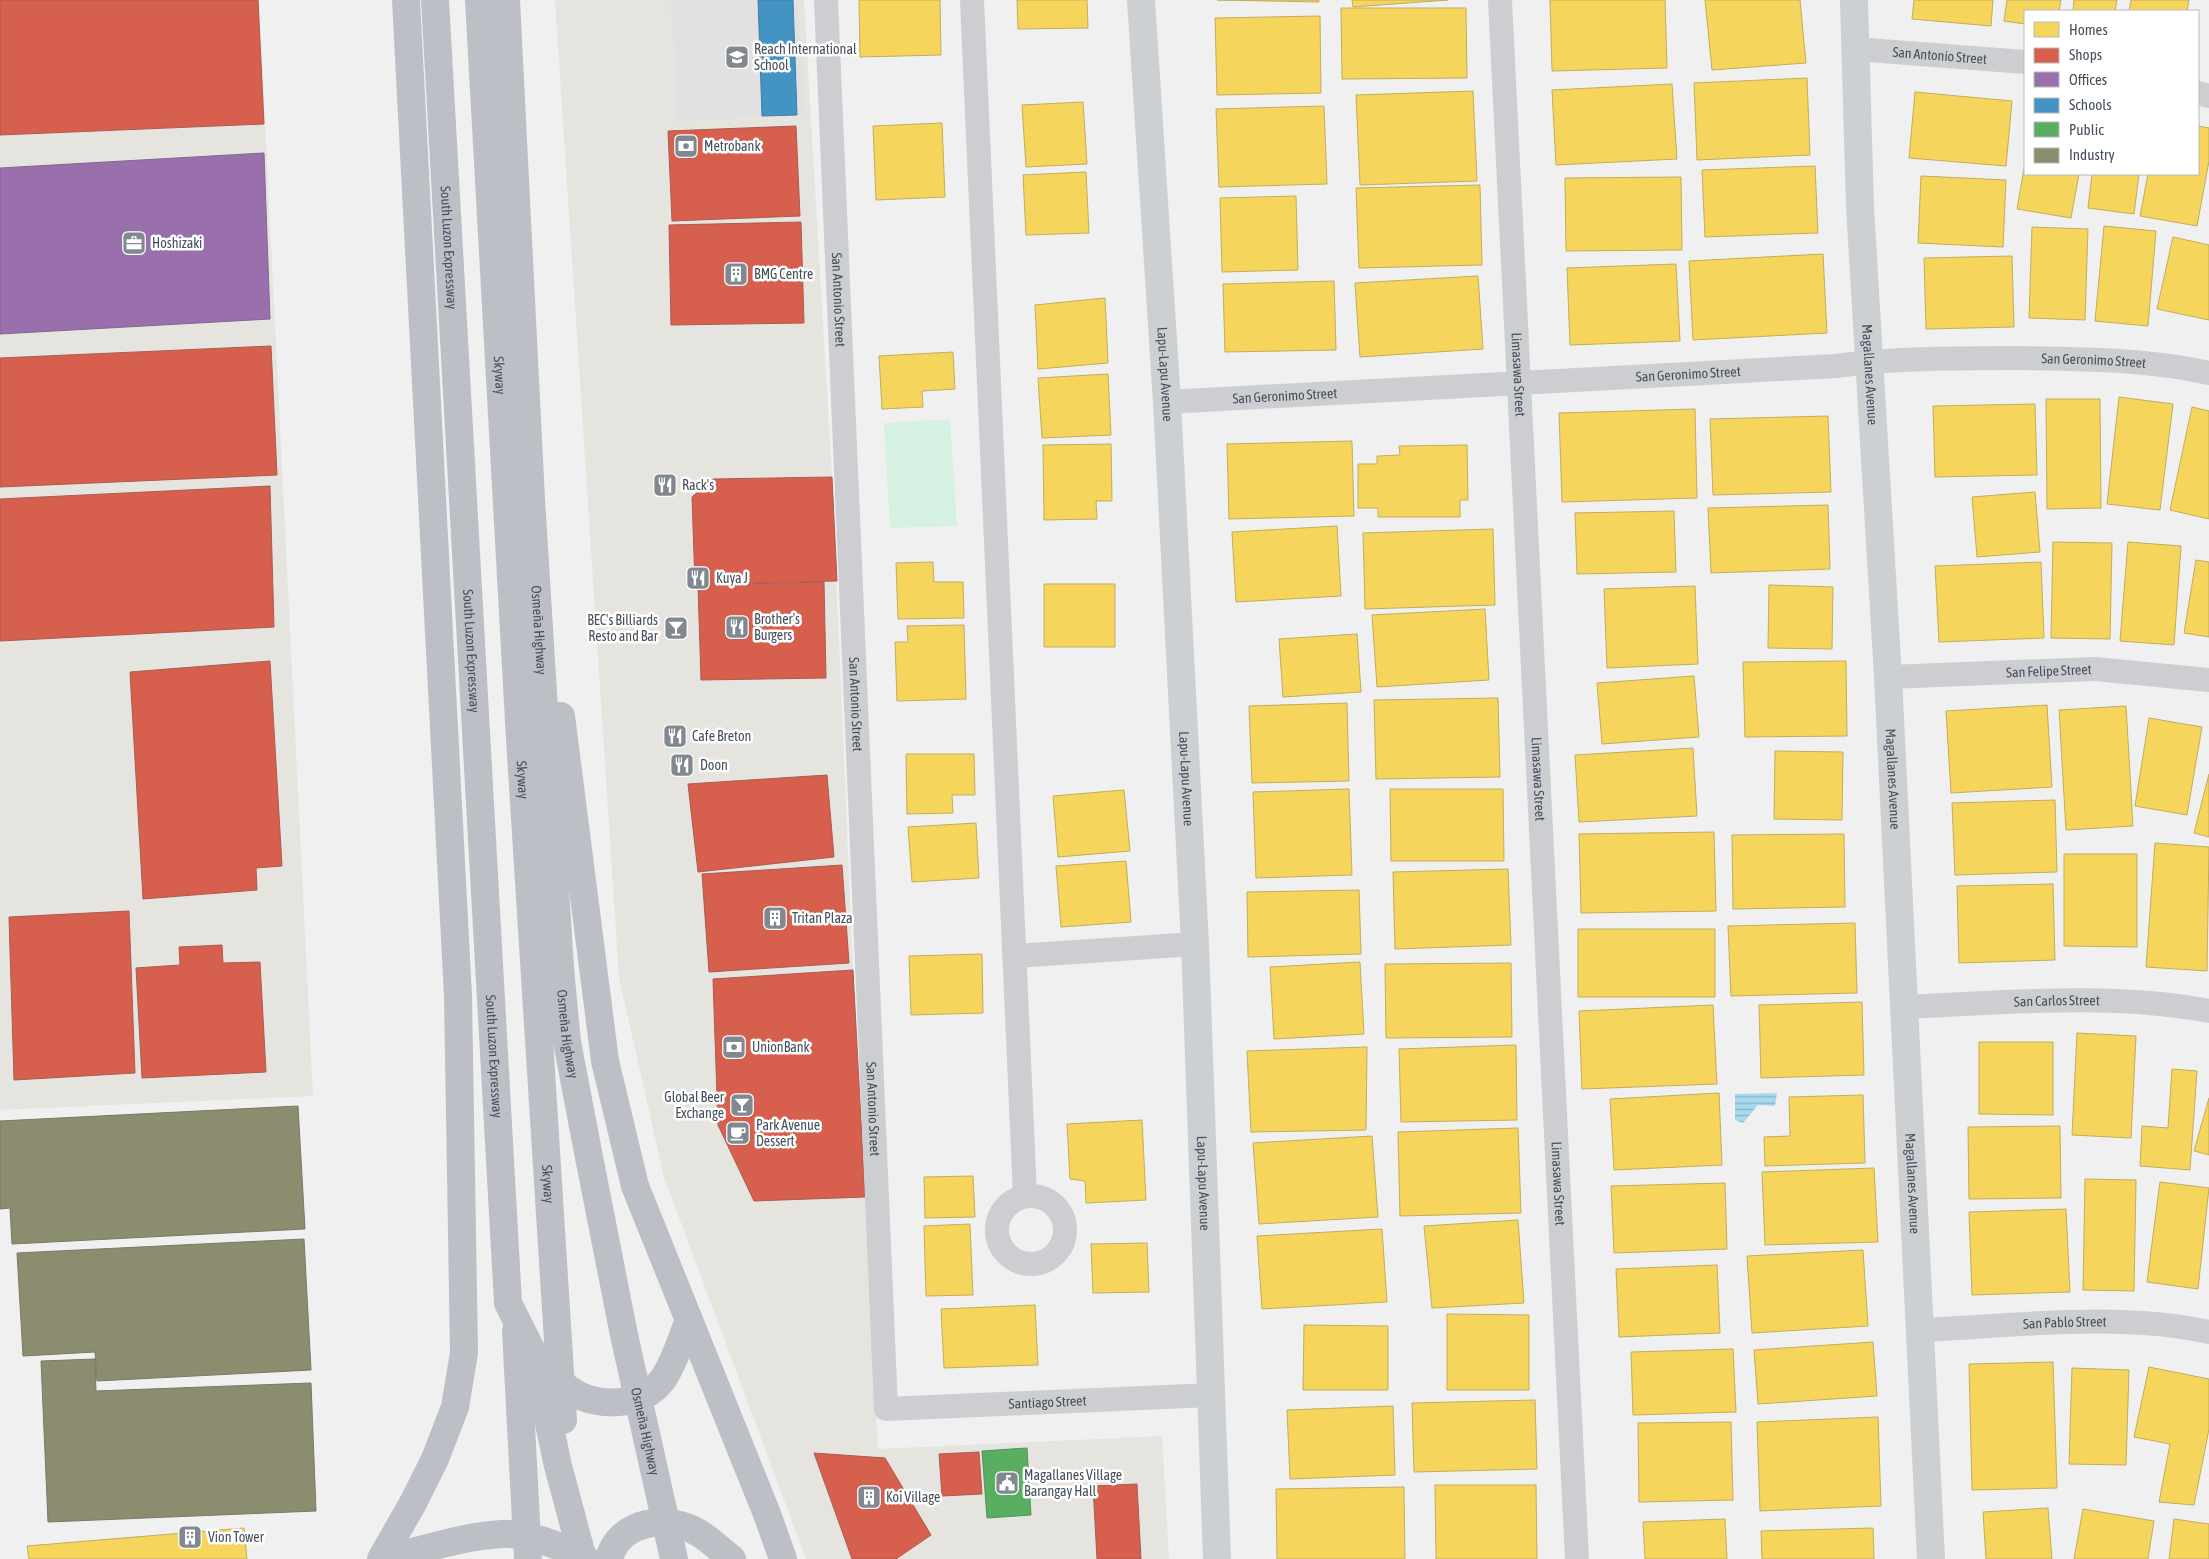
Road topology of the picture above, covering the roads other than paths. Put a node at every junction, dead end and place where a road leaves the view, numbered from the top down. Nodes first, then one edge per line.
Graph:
1 (406, 0) edge
2 (435, 0) edge
3 (439, 0) edge
4 (479, 0) edge
5 (506, 0) edge
6 (826, 0) edge
7 (972, 0) edge
8 (1141, 0) edge
9 (1500, 0) edge
10 (1854, 0) edge
11 (1855, 50) junction
12 (2024, 62) edge
13 (1869, 362) junction
14 (2209, 373) edge
15 (1520, 381) junction
16 (1167, 402) junction
17 (531, 499) junction
18 (1888, 677) junction
19 (2209, 680) edge
20 (1195, 944) junction
21 (1015, 956) junction
22 (1903, 1007) junction
23 (2209, 1011) edge
24 (1025, 1196) dead end
25 (689, 1320) junction
26 (1920, 1330) junction
27 (2209, 1332) edge
28 (535, 1357) junction
29 (1211, 1395) junction
30 (886, 1409) joint
31 (381, 1559) edge
32 (385, 1559) edge
33 (528, 1559) edge
34 (569, 1559) edge
35 (585, 1559) edge
36 (609, 1559) edge
37 (674, 1559) edge
38 (732, 1559) edge
39 (783, 1559) edge
40 (1217, 1559) edge
41 (1576, 1559) edge
42 (1931, 1559) edge

1 - 31 highway
2 - 28 highway, South Luzon Expressway
3 - 33 highway
4 - 34 highway, Skyway
5 - 17 highway
6 - 30 street, San Antonio Street
7 - 21 street
8 - 16 street, Lapu-Lapu Avenue
9 - 15 street, Limasawa Street
10 - 11 street, Magallanes Avenue
11 - 12 street, San Antonio Street
11 - 13 street, Magallanes Avenue
13 - 14 street, San Geronimo Street
13 - 15 street, San Geronimo Street
13 - 18 street, Magallanes Avenue
15 - 16 street, San Geronimo Street
15 - 41 street, Limasawa Street
16 - 20 street, Lapu-Lapu Avenue
17 - 25 highway
17 - 37 highway, Osmeña Highway
18 - 19 street, San Felipe Street
18 - 22 street, Magallanes Avenue
20 - 21 street
20 - 29 street, Lapu-Lapu Avenue
21 - 24 street
22 - 23 street, San Carlos Street
22 - 26 street, Magallanes Avenue
25 - 28 highway
25 - 39 highway
26 - 27 street, San Pablo Street
26 - 42 street, Magallanes Avenue
28 - 35 highway
29 - 30 street, Santiago Street
29 - 40 street, Lapu-Lapu Avenue
32 - 35 highway
36 - 38 highway

